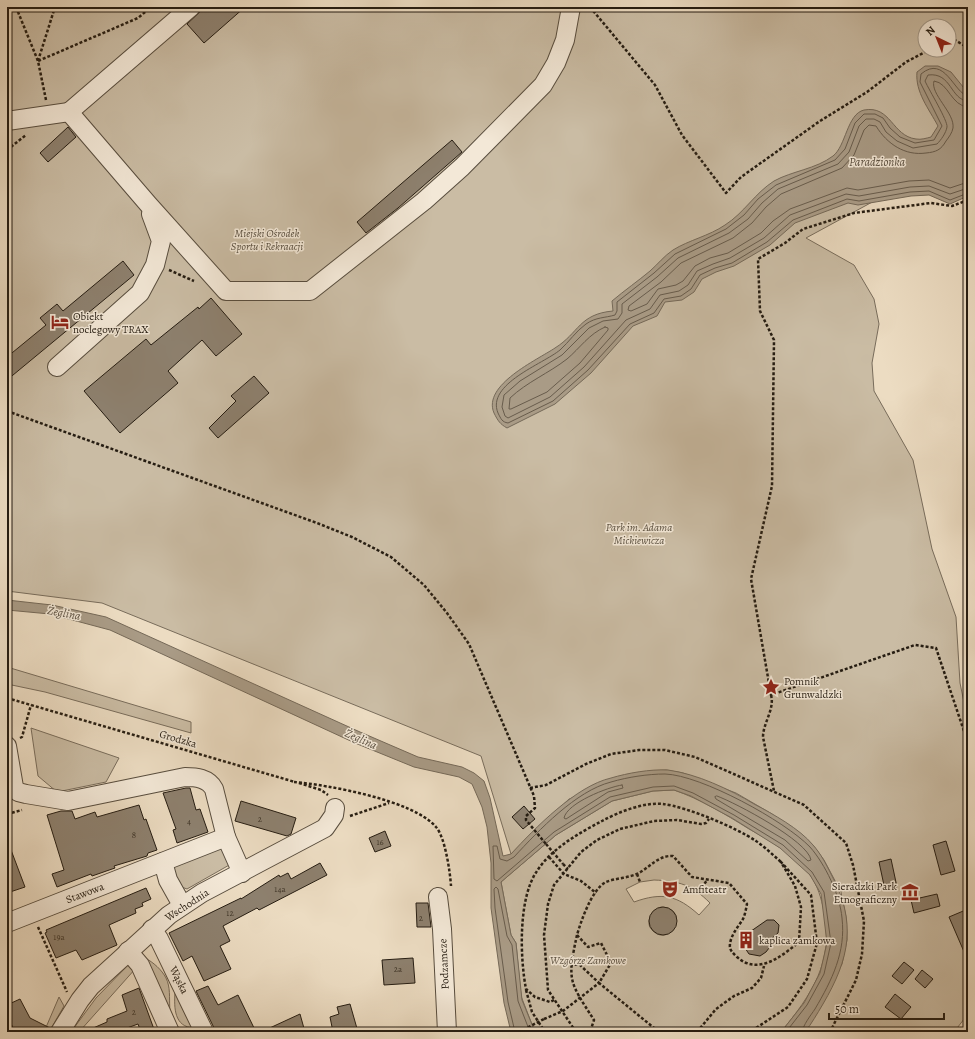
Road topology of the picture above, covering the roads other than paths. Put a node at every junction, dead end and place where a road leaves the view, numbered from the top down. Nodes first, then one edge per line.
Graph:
1 (190, 7) edge
2 (571, 7) edge
3 (69, 112) junction
4 (7, 121) edge
5 (148, 204) junction
6 (57, 367) dead end
7 (7, 746) edge
8 (333, 815) road end
9 (226, 836) junction
10 (163, 862) junction
11 (242, 873) junction
12 (444, 892) road end
13 (182, 905) junction
14 (7, 923) edge
15 (152, 929) junction
16 (128, 951) junction
17 (60, 1032) edge
18 (170, 1032) edge
19 (204, 1032) edge
20 (447, 1032) edge

1 - 3 street
2 - 5 street
3 - 4 street
3 - 5 street
5 - 6 street
7 - 9 street
8 - 11 street, Wschodnia
9 - 10 street, Stawowa
9 - 11 street
10 - 13 street
10 - 14 street, Stawowa
11 - 13 street, Wschodnia
12 - 20 street, Podzamcze
13 - 15 street, Wschodnia
15 - 16 street, Wschodnia
15 - 19 street, Wąska
16 - 17 street, Wschodnia
16 - 18 street

